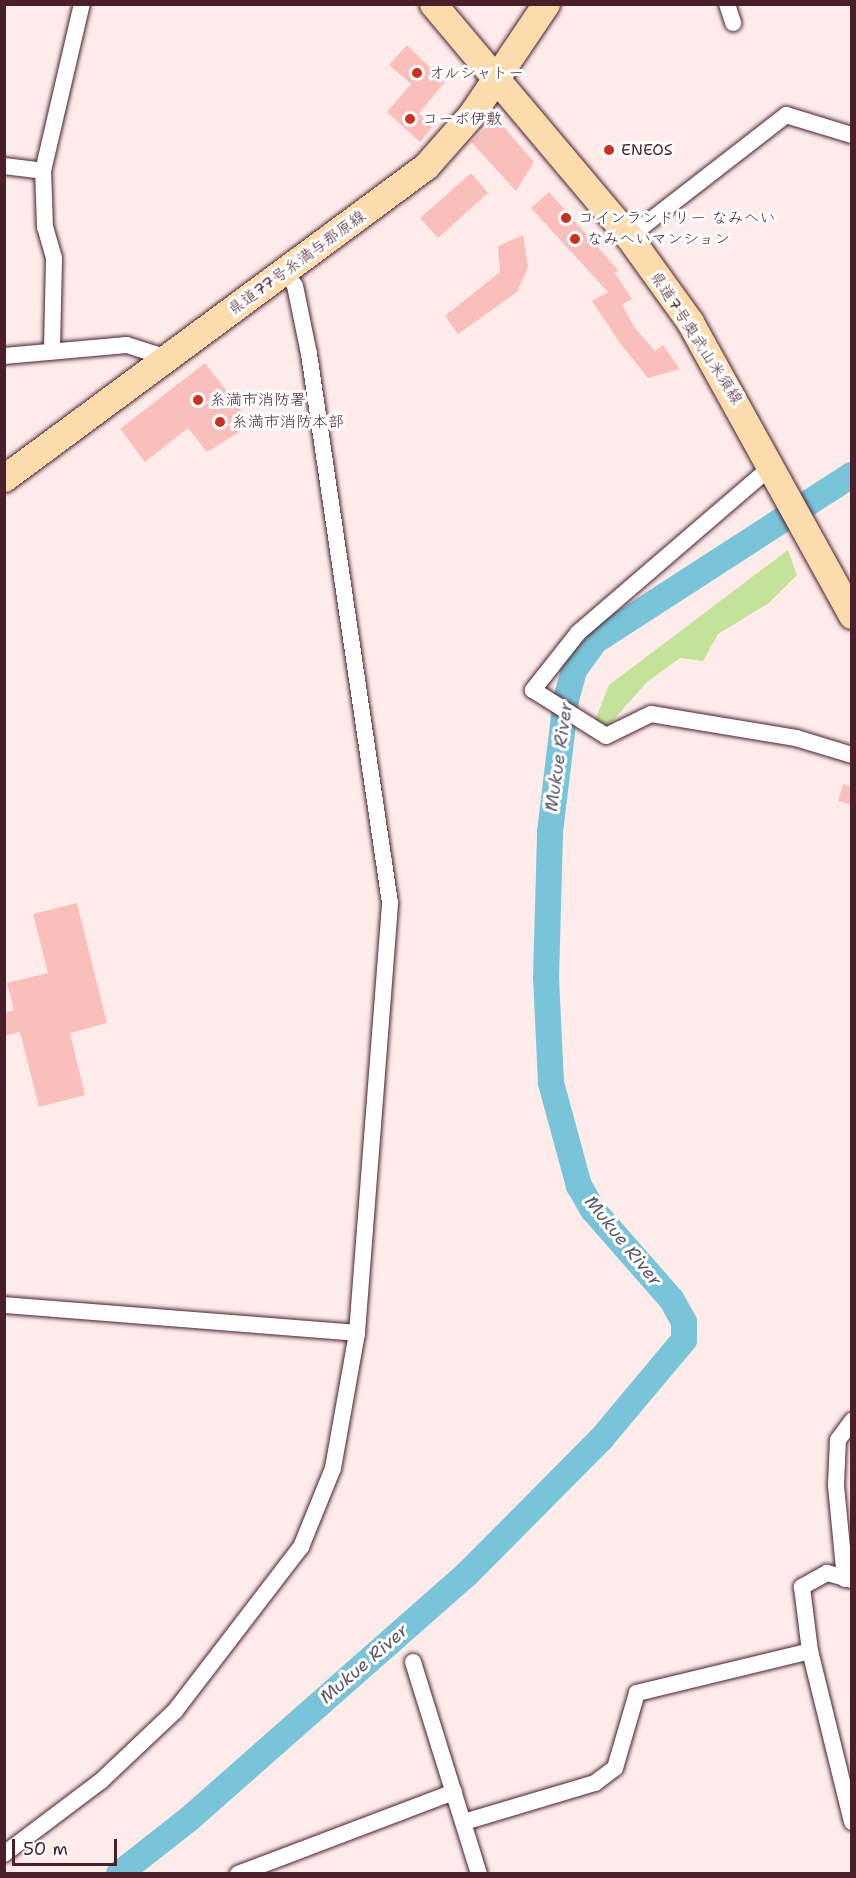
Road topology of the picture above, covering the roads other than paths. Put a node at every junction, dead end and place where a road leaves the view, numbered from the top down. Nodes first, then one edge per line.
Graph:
1 (82, 4) edge
2 (432, 4) edge
3 (546, 4) edge
4 (727, 4) edge
5 (733, 23) dead end
6 (496, 79) junction
7 (852, 135) edge
8 (4, 166) edge
9 (43, 171) junction
10 (629, 237) junction
11 (286, 272) junction
12 (52, 348) junction
13 (4, 356) edge
14 (167, 358) junction
15 (776, 472) junction
16 (4, 478) edge
17 (852, 615) edge
18 (852, 755) edge
19 (4, 1305) edge
20 (357, 1333) junction
21 (852, 1421) edge
22 (848, 1579) edge
23 (810, 1651) junction
24 (413, 1662) dead end
25 (454, 1792) junction
26 (464, 1822) junction
27 (852, 1822) edge
28 (4, 1854) edge
29 (238, 1874) edge
30 (479, 1874) edge

1 - 9 street
2 - 6 main road, 県道7号奥武山米須線
3 - 6 main road, 県道77号糸満与那原線
4 - 5 street
6 - 10 main road, 県道7号奥武山米須線
6 - 11 main road, 県道77号糸満与那原線
7 - 10 street
8 - 9 street
9 - 12 street
10 - 15 main road, 県道7号奥武山米須線
11 - 14 main road, 県道77号糸満与那原線
11 - 20 street
12 - 13 street
12 - 14 street
14 - 16 main road, 県道77号糸満与那原線
15 - 17 main road, 県道7号奥武山米須線
15 - 18 street
19 - 20 street
20 - 28 street
21 - 22 street
22 - 23 street
23 - 26 street
23 - 27 street
24 - 25 street
25 - 26 street
25 - 29 street
26 - 30 street

